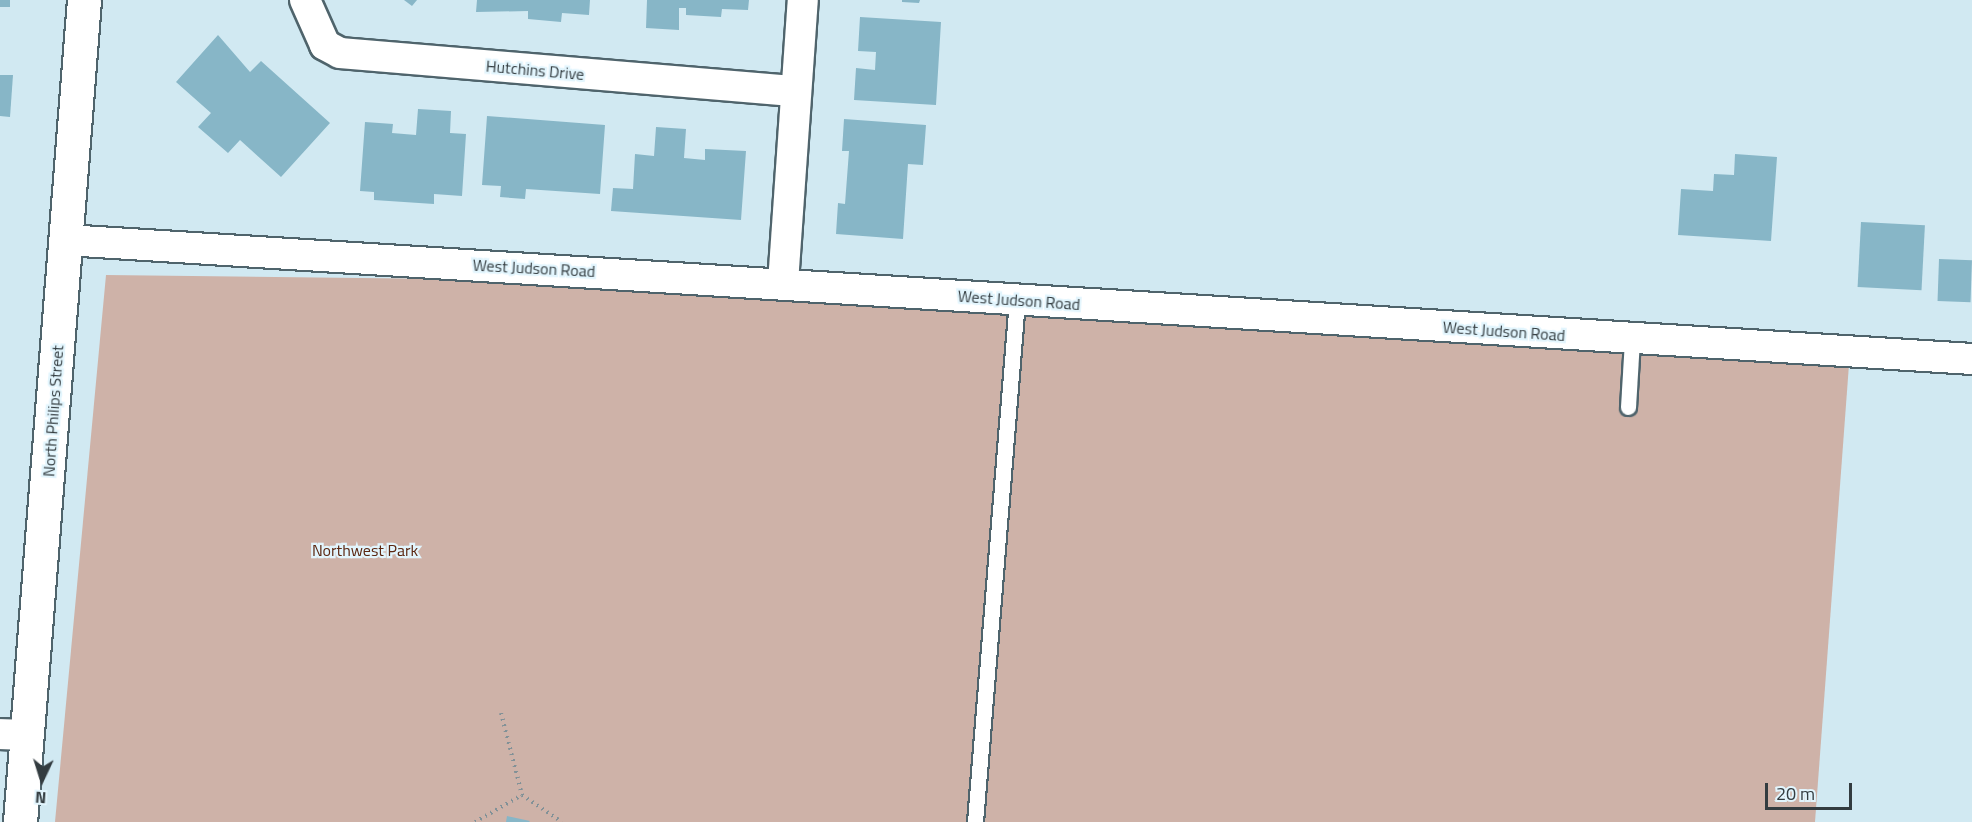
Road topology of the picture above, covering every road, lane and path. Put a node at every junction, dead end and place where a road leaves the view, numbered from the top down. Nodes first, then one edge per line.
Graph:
1 (84, 0) edge
2 (305, 0) edge
3 (803, 0) edge
4 (795, 91) junction
5 (65, 240) junction
6 (783, 283) junction
7 (1017, 300) junction
8 (1632, 339) junction
9 (1972, 359) edge
10 (1628, 407) dead end
11 (501, 713) dead end
12 (13, 734) edge
13 (522, 795) junction
14 (20, 822) edge
15 (476, 822) edge
16 (562, 822) edge
17 (975, 822) edge

1 - 5 street, North Philips Street
2 - 4 street, Hutchins Drive
3 - 4 street
4 - 6 street
5 - 6 street, West Judson Road
5 - 12 street, North Philips Street
6 - 7 street, West Judson Road
7 - 8 street, West Judson Road
7 - 17 lane
8 - 9 street, West Judson Road
8 - 10 lane
11 - 13 path
12 - 14 street, North Philips Street
13 - 15 path
13 - 16 path

